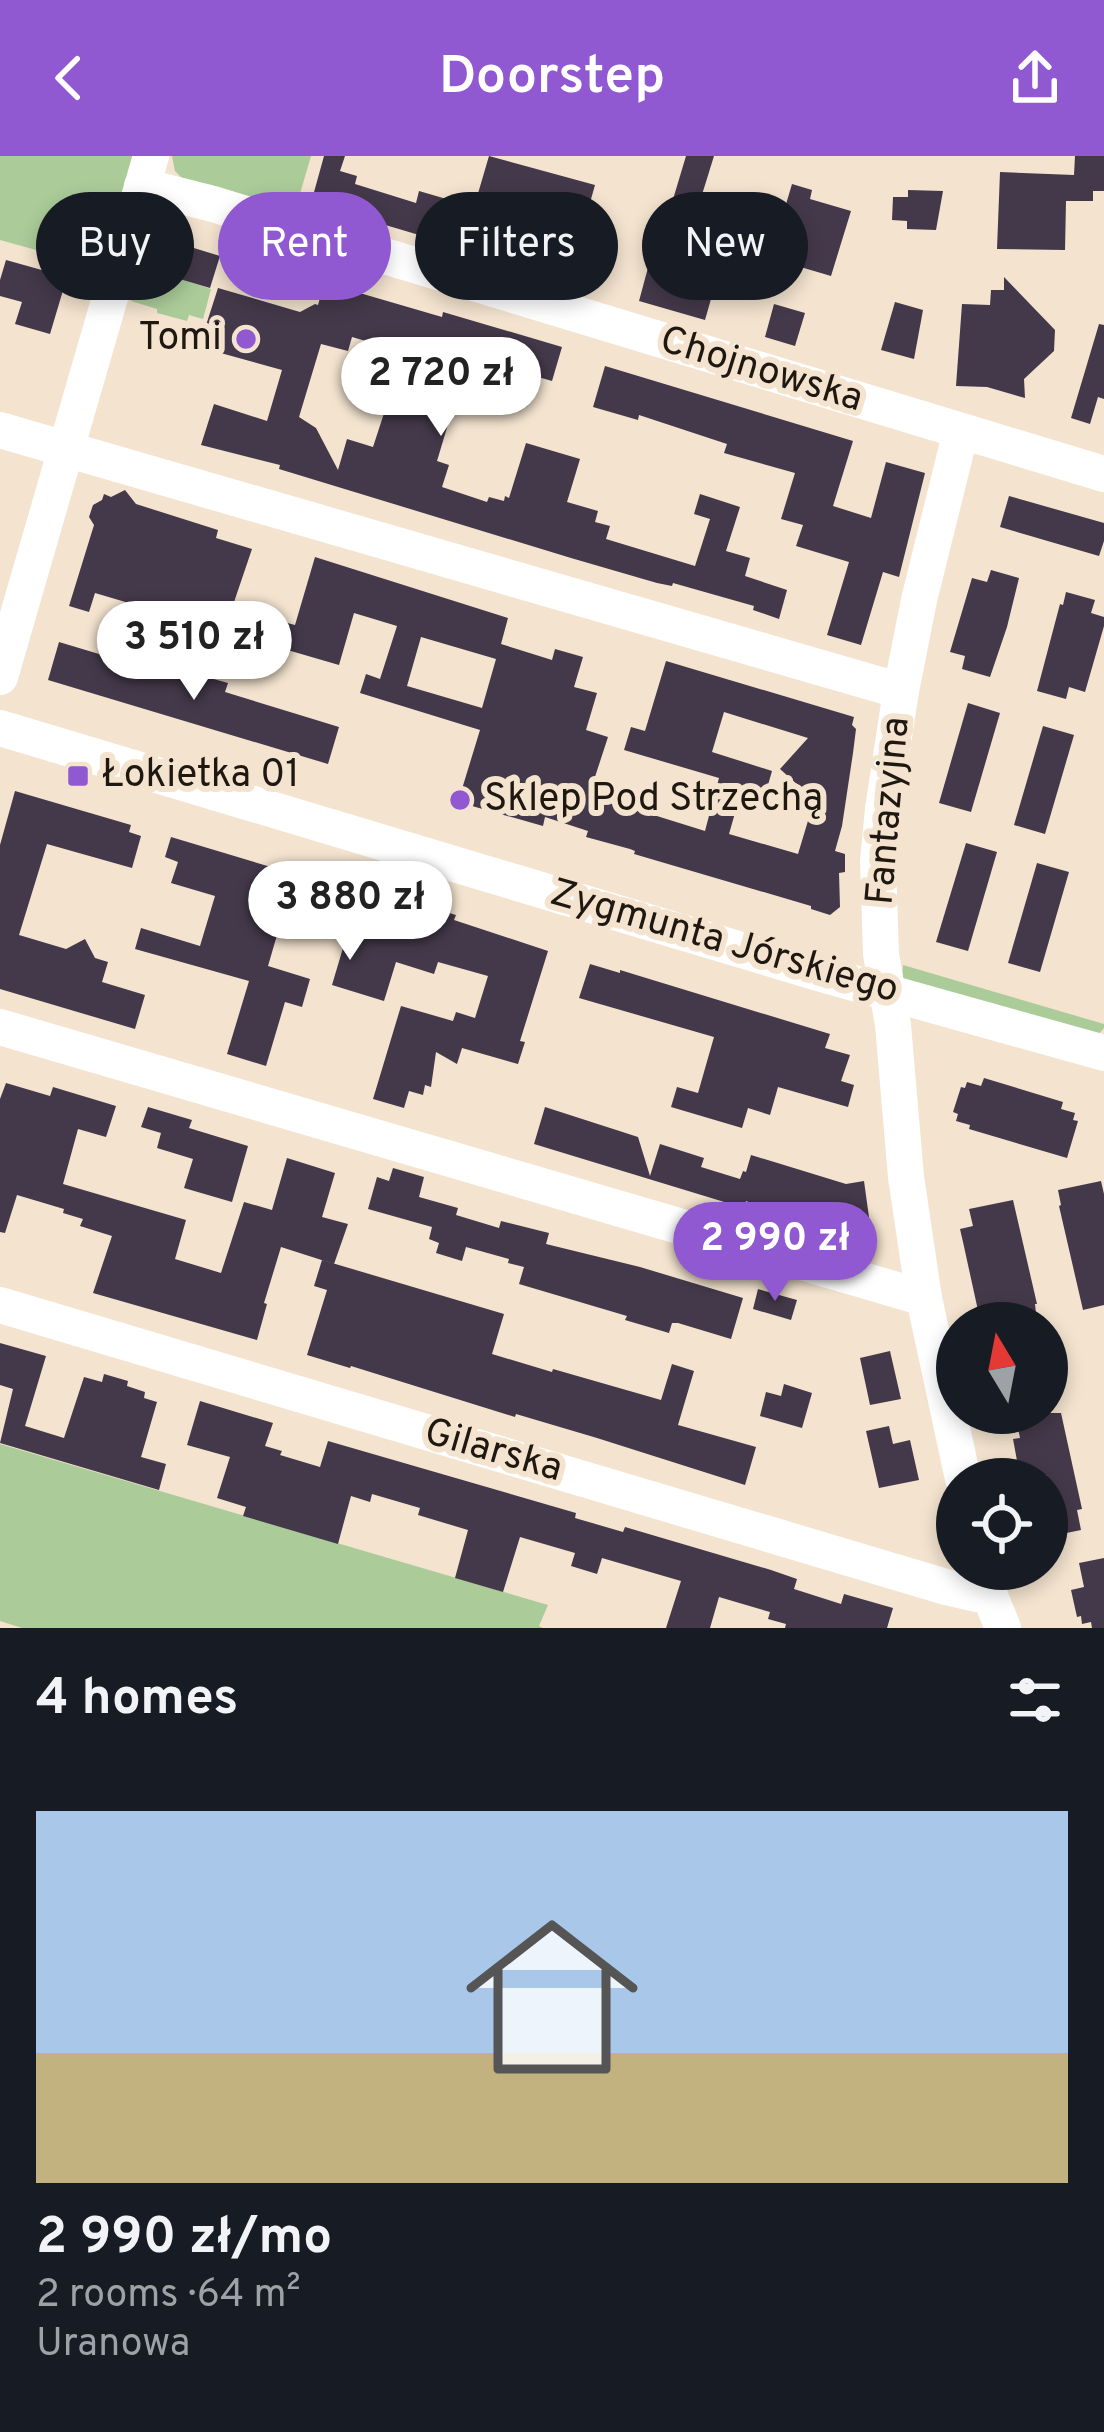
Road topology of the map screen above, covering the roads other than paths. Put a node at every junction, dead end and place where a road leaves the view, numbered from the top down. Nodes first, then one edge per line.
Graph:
1 (147, 171) edge
2 (0, 430) edge
3 (961, 431) junction
4 (65, 449) junction
5 (1104, 474) edge
6 (0, 677) edge
7 (901, 691) junction
8 (0, 728) edge
9 (887, 990) junction
10 (0, 1027) edge
11 (1104, 1053) edge
12 (924, 1298) junction
13 (0, 1305) edge
14 (958, 1458) edge
15 (936, 1584) edge
16 (989, 1590) edge
17 (1003, 1628) edge

1 - 3 street, Chojnowska
1 - 4 street
2 - 4 street
3 - 5 street, Chojnowska
3 - 7 street, Fantazyjna
4 - 6 street
4 - 7 street
7 - 9 street, Fantazyjna
8 - 9 street, Zygmunta Jórskiego
9 - 11 street, Zygmunta Jórskiego
9 - 12 street, Fantazyjna
10 - 12 street
12 - 14 street, Fantazyjna
13 - 15 street, Gilarska
16 - 17 street

